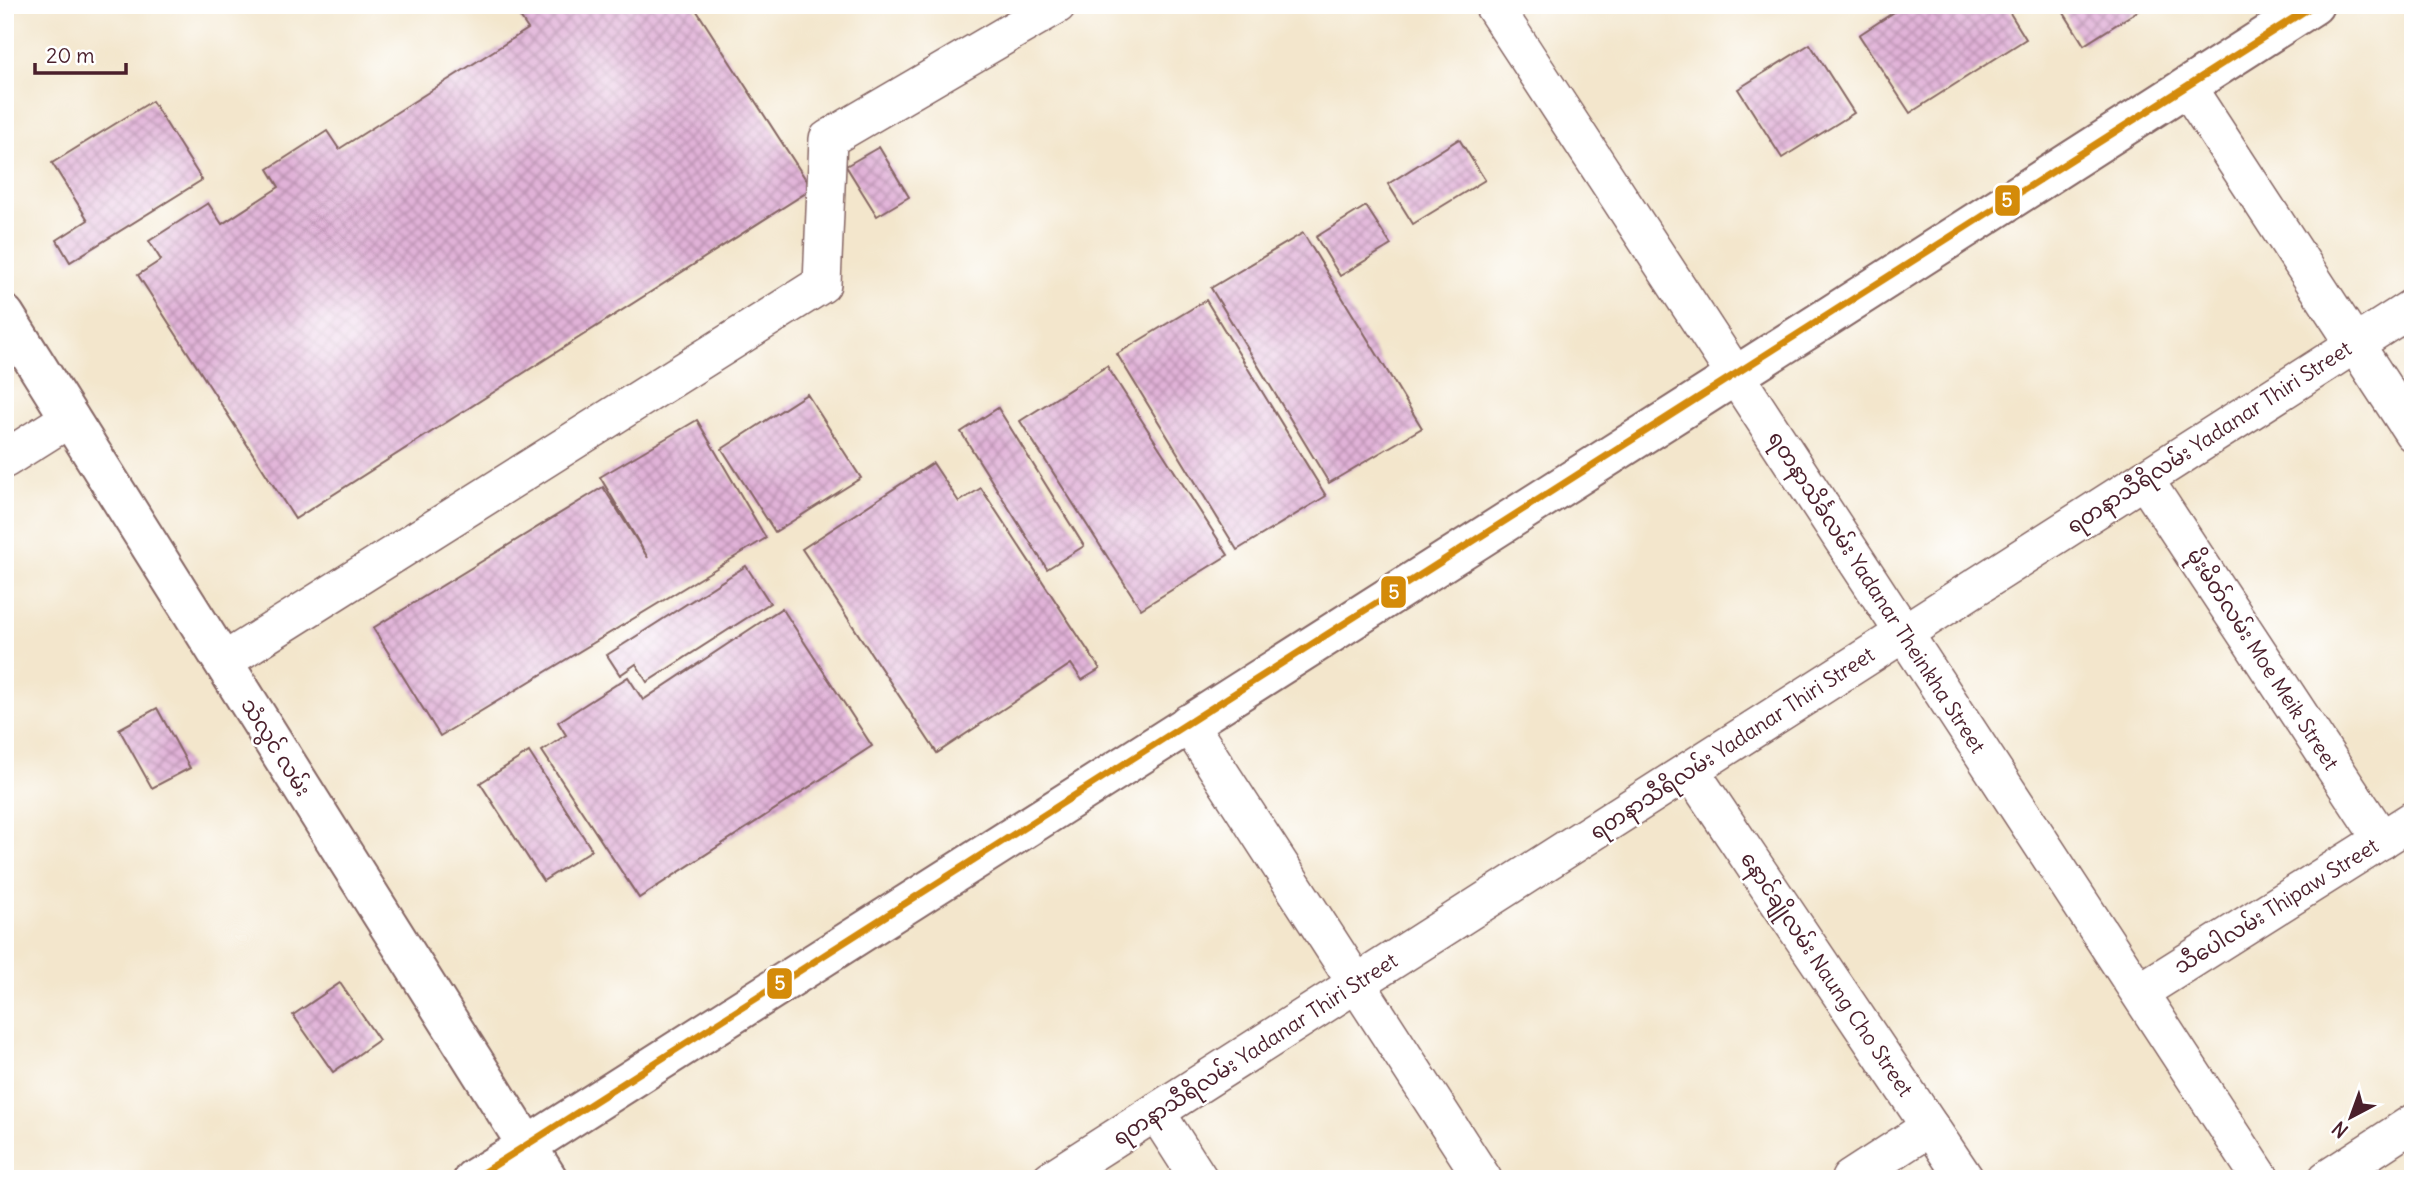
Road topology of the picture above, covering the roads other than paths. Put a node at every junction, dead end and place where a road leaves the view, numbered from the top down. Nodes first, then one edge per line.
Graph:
1 (1057, 5) edge
2 (1493, 5) edge
3 (2314, 5) edge
4 (2187, 87) junction
5 (2413, 307) edge
6 (5, 315) edge
7 (2355, 344) junction
8 (1736, 377) junction
9 (70, 418) junction
10 (2413, 432) edge
11 (5, 459) edge
12 (2144, 479) junction
13 (1903, 633) junction
14 (223, 662) junction
15 (1188, 723) junction
16 (1690, 770) junction
17 (2413, 820) edge
18 (2382, 840) junction
19 (1357, 984) junction
20 (2140, 992) junction
21 (1156, 1112) junction
22 (2413, 1123) edge
23 (1930, 1127) junction
24 (527, 1146) junction
25 (473, 1179) edge
26 (548, 1179) edge
27 (1051, 1179) edge
28 (1199, 1179) edge
29 (1483, 1179) edge
30 (1850, 1179) edge
31 (1965, 1179) edge
32 (2261, 1179) edge
33 (2327, 1179) edge

1 - 14 street
2 - 8 street, ရတနာသိင်္ခလမ်း Yadanar Theinkha Street
3 - 4 street
4 - 7 street
4 - 8 street
5 - 7 street, ရတနာသီရိလမ်း Yadanar Thiri Street
6 - 9 street, သံလွင် လမ်း
7 - 10 street
7 - 12 street, ရတနာသီရိလမ်း Yadanar Thiri Street
8 - 13 street, ရတနာသိင်္ခလမ်း Yadanar Theinkha Street
8 - 15 street
9 - 11 street
9 - 14 street, သံလွင် လမ်း
12 - 13 street, ရတနာသီရိလမ်း Yadanar Thiri Street
12 - 18 street, မိုးမိတ်လမ်း Moe Meik Street
13 - 16 street, ရတနာသီရိလမ်း Yadanar Thiri Street
13 - 20 street, ရတနာသိင်္ခလမ်း Yadanar Theinkha Street
14 - 24 street, သံလွင် လမ်း
15 - 19 street
15 - 24 street
16 - 19 street, ရတနာသီရိလမ်း Yadanar Thiri Street
16 - 23 street, နောင်ချိုလမ်း Naung Cho Street
17 - 18 street, သီပေါလမ်း Thipaw Street
18 - 20 street, သီပေါလမ်း Thipaw Street
19 - 21 street, ရတနာသီရိလမ်း Yadanar Thiri Street
19 - 29 street
20 - 32 street, ရတနာသိင်္ခလမ်း Yadanar Theinkha Street
21 - 27 street, ရတနာသီရိလမ်း Yadanar Thiri Street
21 - 28 street
22 - 33 street
23 - 30 street
23 - 31 street, နောင်ချိုလမ်း Naung Cho Street
24 - 25 street
24 - 26 street, သံလွင် လမ်း

